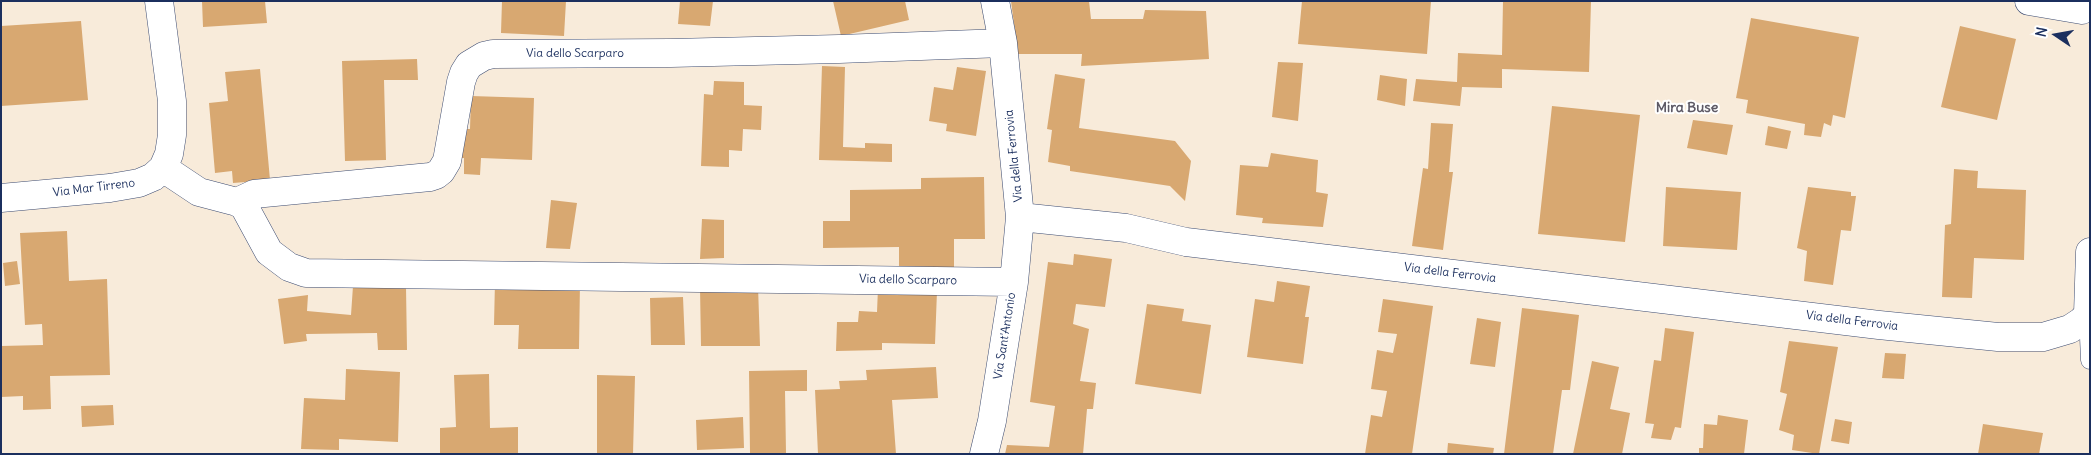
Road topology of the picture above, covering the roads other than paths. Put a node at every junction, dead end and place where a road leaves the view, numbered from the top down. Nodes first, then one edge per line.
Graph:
1 (159, 1) edge
2 (995, 1) edge
3 (2029, 1) edge
4 (2086, 9) edge
5 (1003, 42) junction
6 (163, 168) junction
7 (1, 198) edge
8 (237, 202) junction
9 (1020, 217) junction
10 (2090, 252) edge
11 (1014, 282) junction
12 (2089, 314) edge
13 (2090, 360) edge
14 (984, 454) edge

1 - 6 street
2 - 5 street, Via della Ferrovia
3 - 4 street
5 - 8 street, Via dello Scarparo
5 - 9 street, Via della Ferrovia
6 - 7 street, Via Mar Tirreno
6 - 8 street
8 - 11 street, Via dello Scarparo
9 - 11 street, Via Sant'Antonio
9 - 12 street, Via della Ferrovia
10 - 12 street
11 - 14 street, Via Sant'Antonio
12 - 13 lane

